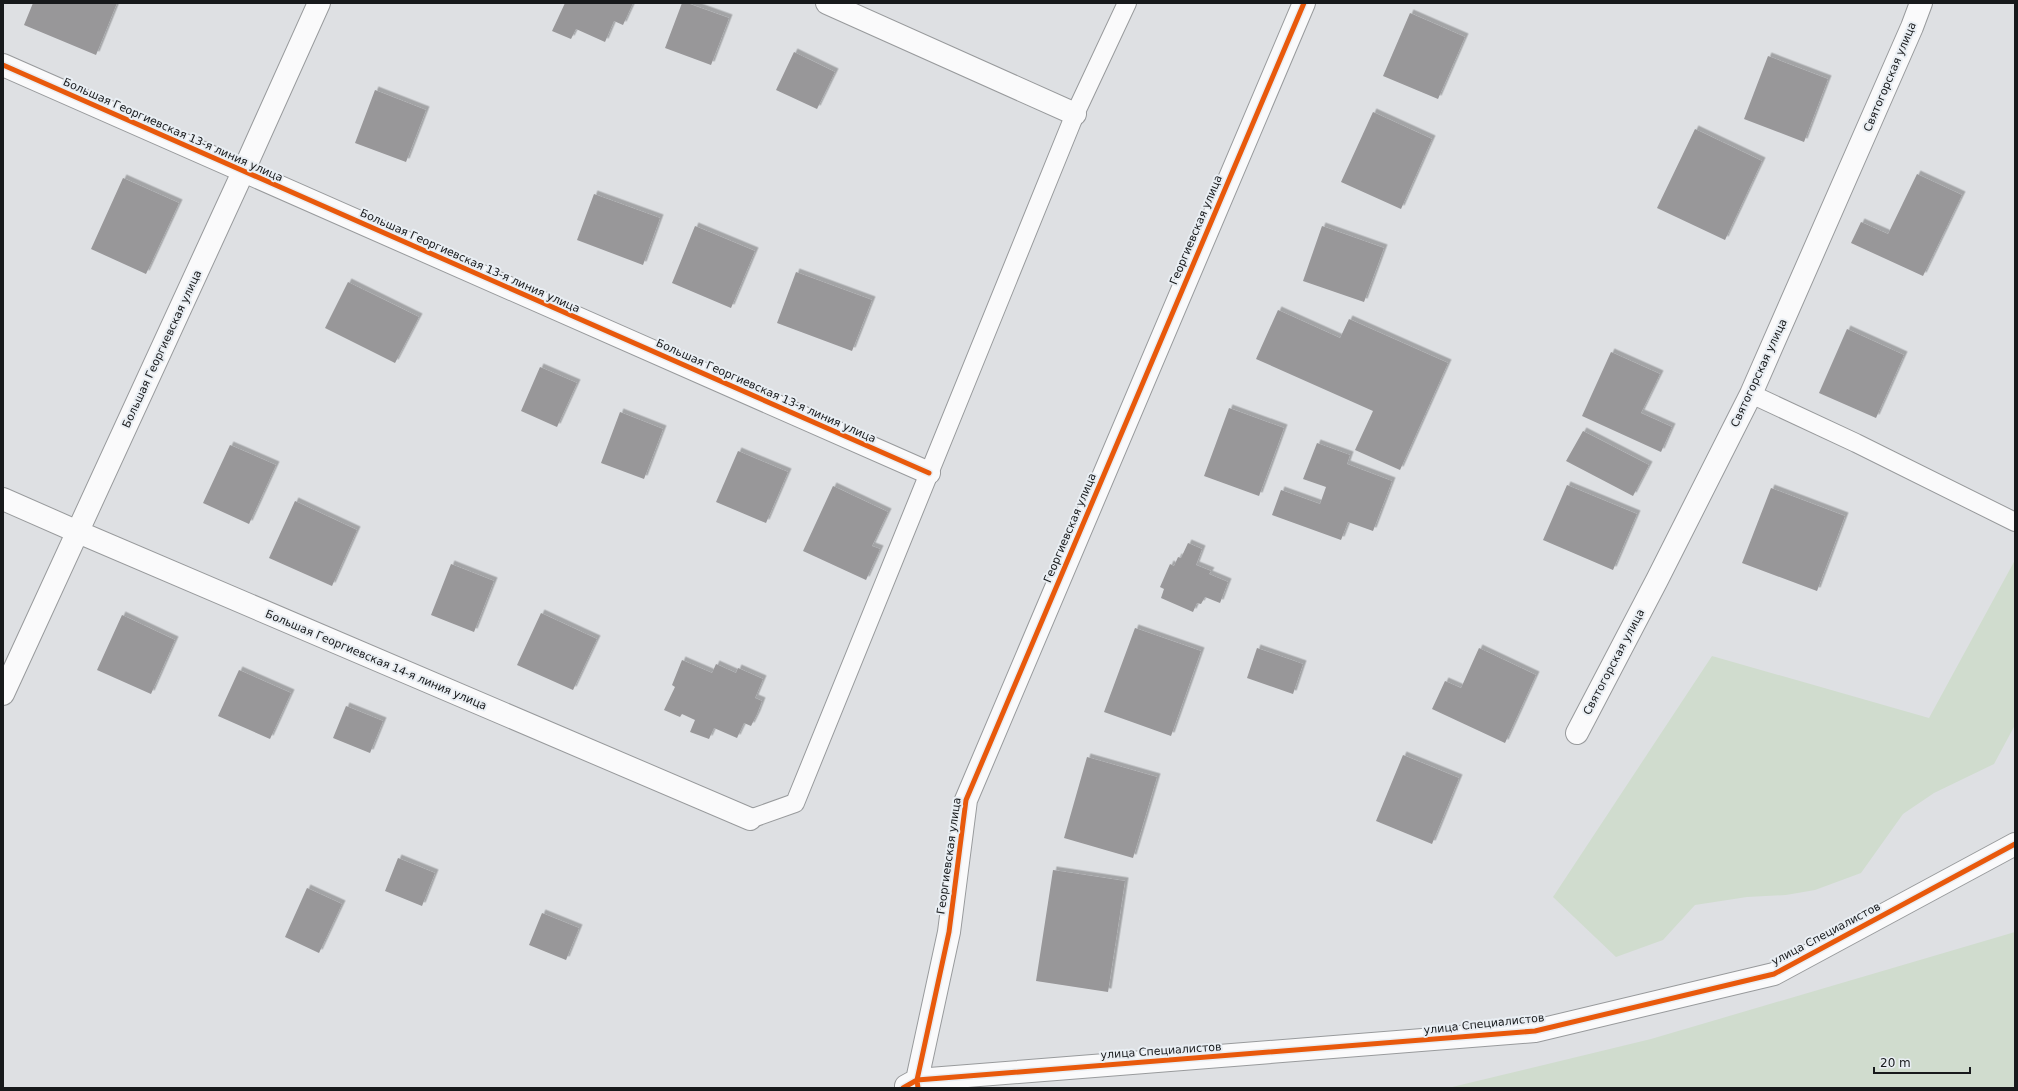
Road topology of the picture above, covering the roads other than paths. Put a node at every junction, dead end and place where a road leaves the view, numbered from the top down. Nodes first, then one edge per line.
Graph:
1 (319, 3) edge
2 (828, 3) edge
3 (1127, 3) edge
4 (1304, 3) edge
5 (1920, 3) edge
6 (3, 65) edge
7 (1075, 114) junction
8 (243, 172) junction
9 (1751, 394) junction
10 (929, 473) junction
11 (3, 498) edge
12 (2015, 522) edge
13 (78, 532) junction
14 (3, 694) edge
15 (1577, 733) dead end
16 (750, 819) joint
17 (2015, 844) edge
18 (913, 1085) edge

1 - 8 street, Большая Георгиевская улица
2 - 7 street
3 - 7 lane
4 - 18 street, Георгиевская улица
5 - 9 street, Святогорская улица
6 - 8 street, Большая Георгиевская 13-я линия улица
7 - 10 lane
8 - 10 street, Большая Георгиевская 13-я линия улица
8 - 13 street, Большая Георгиевская улица
9 - 12 lane
9 - 15 street, Святогорская улица
10 - 16 lane
11 - 13 street, Большая Георгиевская 14-я линия улица
13 - 14 street, Большая Георгиевская улица
13 - 16 street, Большая Георгиевская 14-я линия улица
17 - 18 street, улица Специалистов

